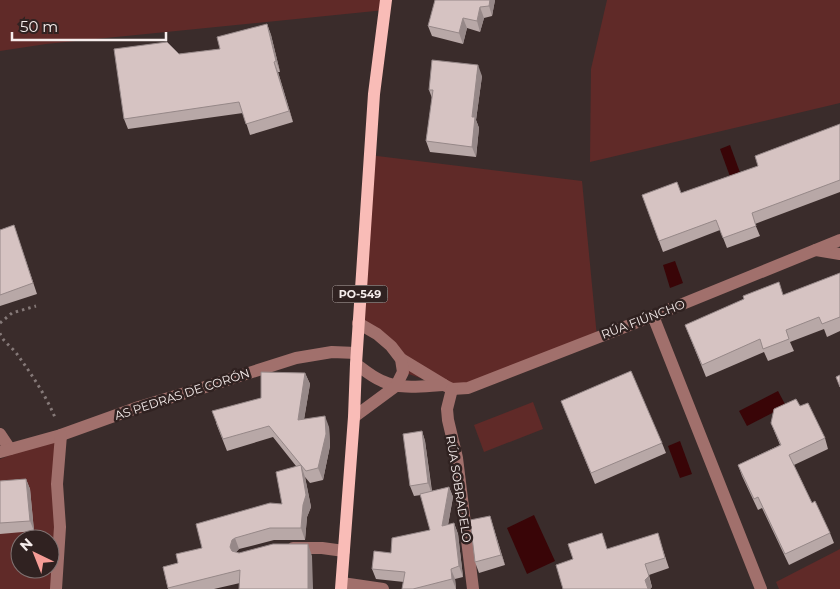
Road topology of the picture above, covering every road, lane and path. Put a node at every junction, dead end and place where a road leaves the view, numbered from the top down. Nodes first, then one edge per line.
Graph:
1 (386, 0) edge
2 (840, 240) edge
3 (816, 250) junction
4 (840, 254) edge
5 (36, 306) dead end
6 (653, 316) junction
7 (358, 322) junction
8 (0, 323) edge
9 (0, 333) edge
10 (356, 358) junction
11 (401, 359) junction
12 (396, 386) junction
13 (448, 387) junction
14 (354, 417) junction
15 (0, 434) edge
16 (61, 435) junction
17 (5, 450) edge
18 (285, 548) edge
19 (344, 551) junction
20 (341, 586) edge
21 (56, 589) edge
22 (383, 589) edge
23 (473, 589) edge
24 (761, 589) edge

1 - 7 main road, PO-549
2 - 3 street, RÚA FIÚNCHO
3 - 4 street
3 - 6 street, RÚA FIÚNCHO
5 - 8 path
6 - 13 street, RÚA FIÚNCHO
6 - 24 street
7 - 10 main road, PO-549
7 - 11 street
9 - 16 path
10 - 12 street, RÚA FIÚNCHO
10 - 14 main road, PO-549
10 - 16 street, AS PEDRAS DE CORÓN
11 - 12 street
11 - 13 street
12 - 13 street, RÚA FIÚNCHO
12 - 14 street
13 - 23 street, RÚA SOBRADELO
14 - 19 main road, PO-549
15 - 17 street, AS PEDRAS DE CORÓN
16 - 17 street, AS PEDRAS DE CORÓN
16 - 21 street
18 - 19 street
19 - 20 main road, PO-549
20 - 22 street

